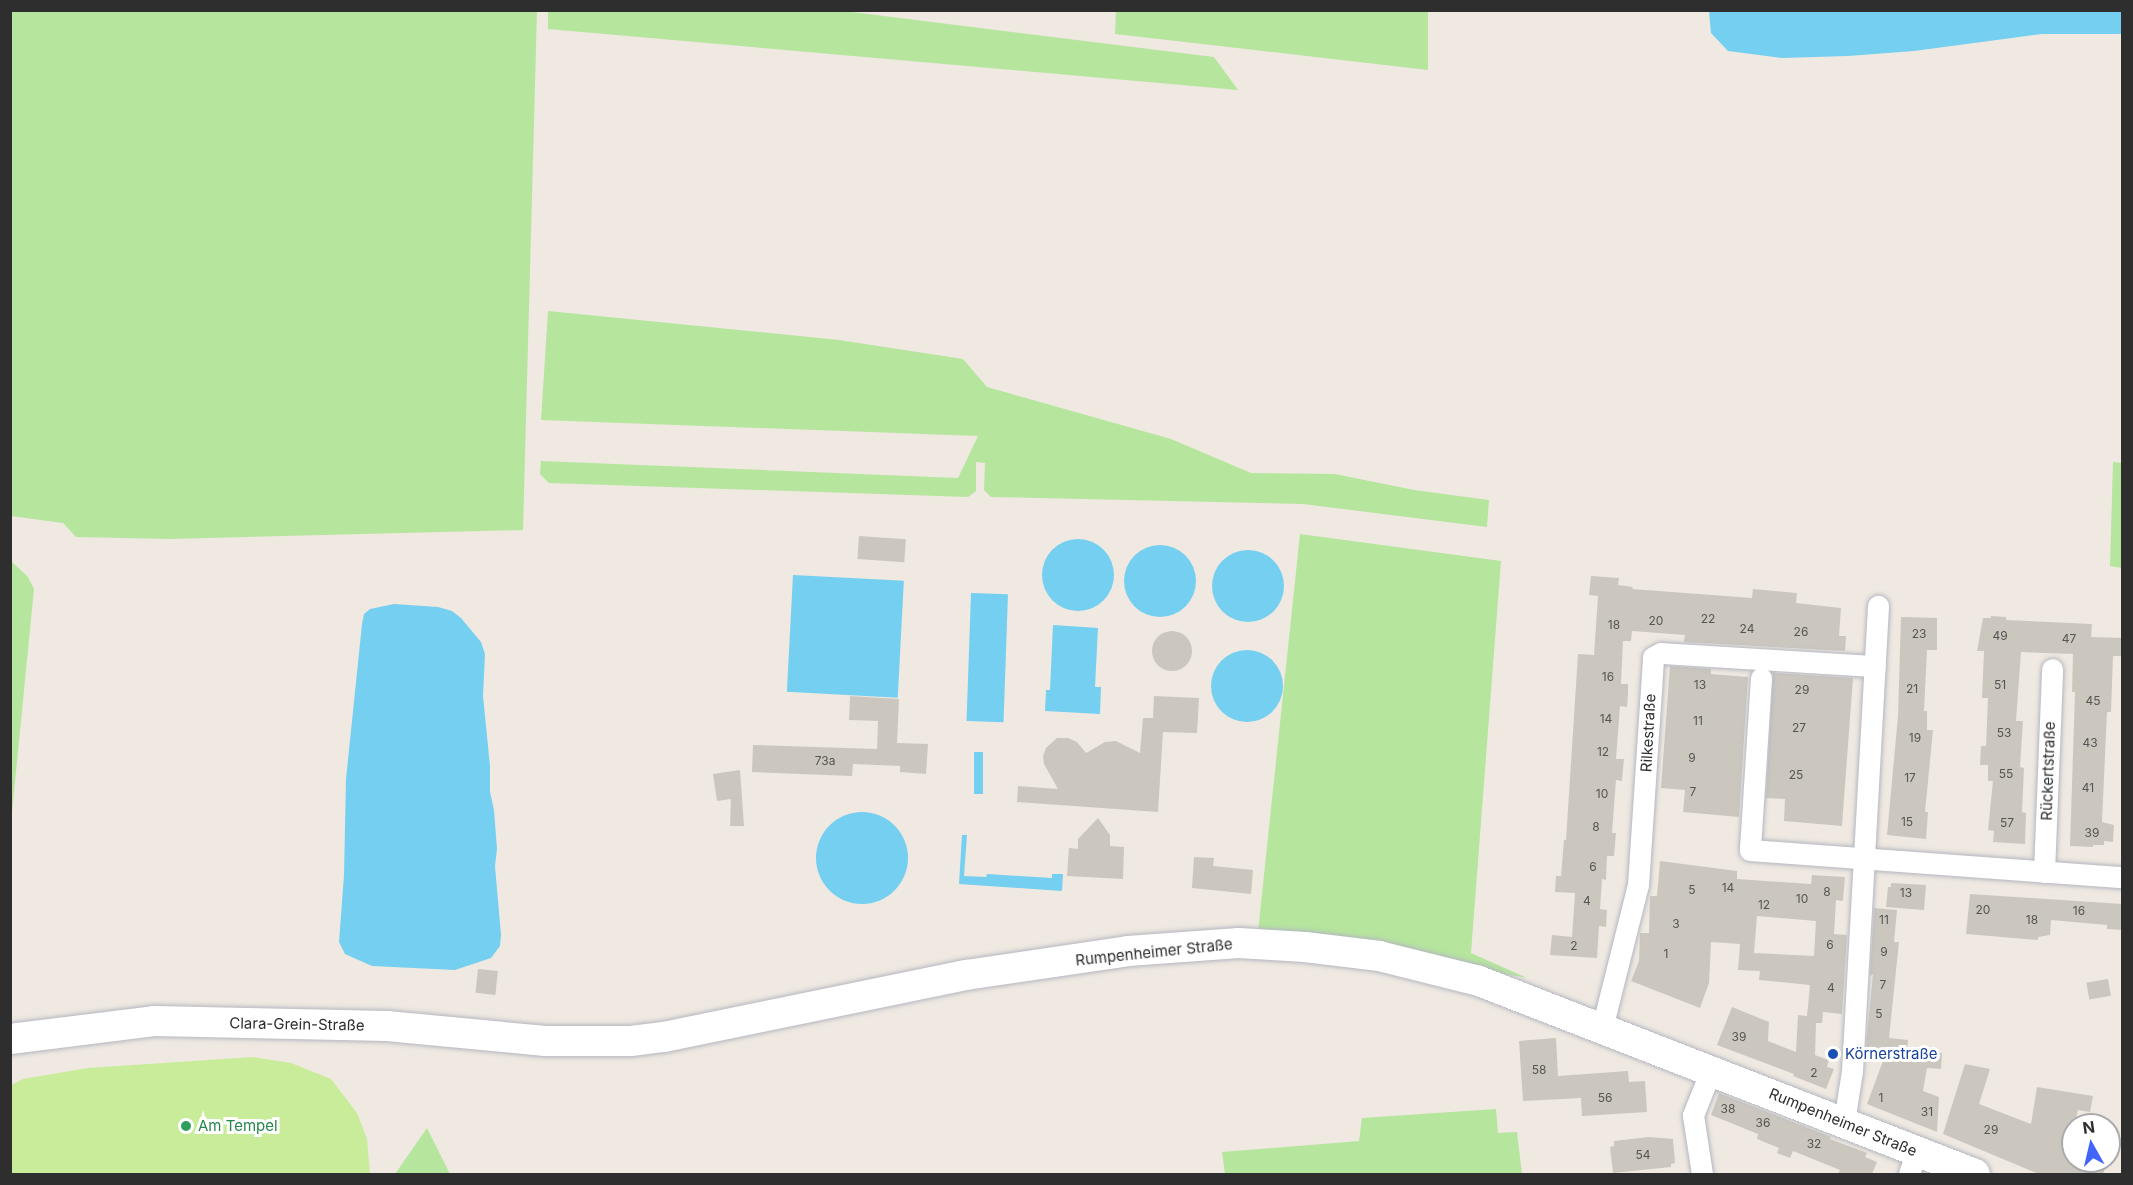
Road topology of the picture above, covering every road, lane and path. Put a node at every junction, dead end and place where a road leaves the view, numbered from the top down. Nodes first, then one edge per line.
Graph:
1 (1878, 606) dead end
2 (1875, 666) junction
3 (2052, 669) dead end
4 (1761, 678) dead end
5 (1864, 859) junction
6 (2044, 872) junction
7 (2122, 877) edge
8 (1602, 1028) junction
9 (10, 1039) edge
10 (585, 1043) joint
11 (1711, 1070) junction
12 (1845, 1122) junction
13 (1912, 1163) edge
14 (1702, 1174) edge
15 (1975, 1174) edge

1 - 2 street
2 - 5 street
2 - 8 street, Rilkestraße
3 - 6 street, Rückertstraße
4 - 5 street
5 - 6 street
5 - 12 street
6 - 7 street
8 - 10 street, Rumpenheimer Straße
8 - 11 street, Rumpenheimer Straße
9 - 10 street, Clara-Grein-Straße
11 - 12 street, Rumpenheimer Straße
11 - 14 street
12 - 13 street, Rumpenheimer Straße
13 - 15 street, Rumpenheimer Straße

